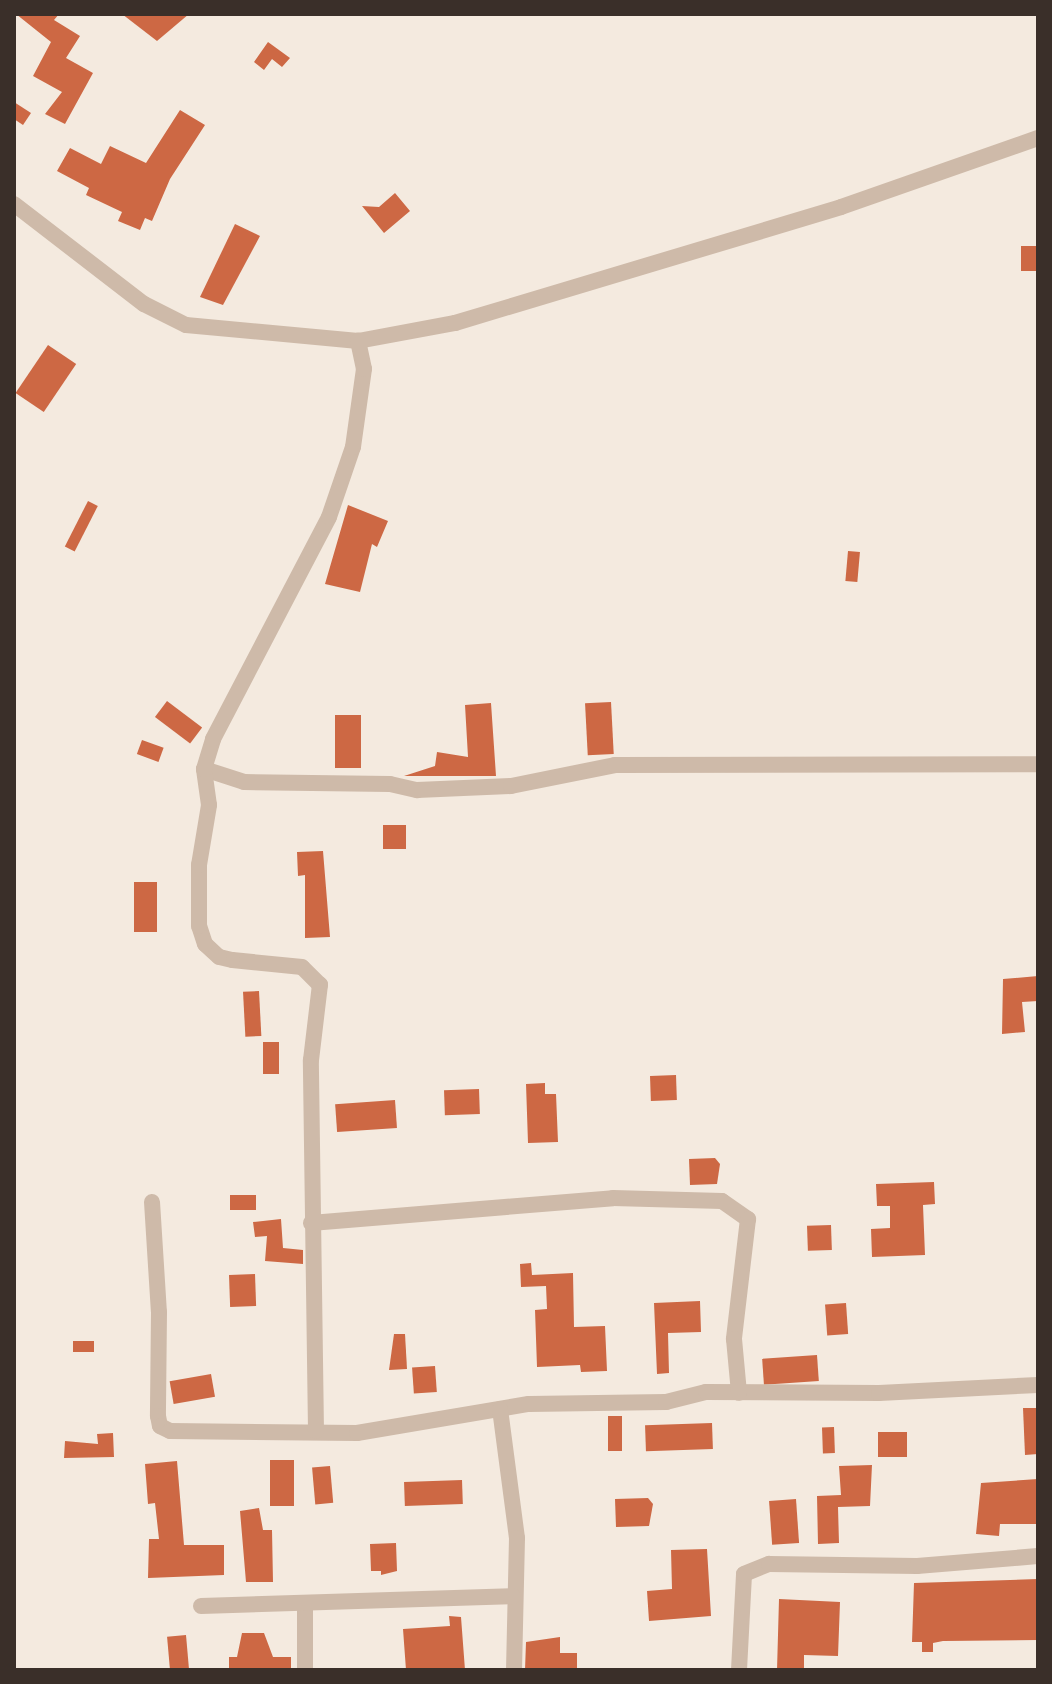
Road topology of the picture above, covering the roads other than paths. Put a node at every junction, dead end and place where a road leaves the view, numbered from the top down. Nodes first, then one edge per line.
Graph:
1 (1038, 138) edge
2 (14, 204) edge
3 (358, 341) junction
4 (1038, 764) edge
5 (204, 769) junction
6 (152, 1202) dead end
7 (311, 1223) junction
8 (1038, 1385) edge
9 (739, 1393) junction
10 (500, 1409) junction
11 (316, 1431) junction
12 (1038, 1556) edge
13 (513, 1596) junction
14 (305, 1604) junction
15 (201, 1606) dead end
16 (305, 1670) edge
17 (514, 1670) edge
18 (739, 1670) edge

1 - 3 street
2 - 3 street
3 - 5 street
4 - 5 street
5 - 7 street
6 - 11 street
7 - 9 street
7 - 11 street
8 - 9 street
9 - 10 street
10 - 11 street
10 - 13 street
12 - 18 street
13 - 14 street
13 - 17 street
14 - 15 street
14 - 16 street

